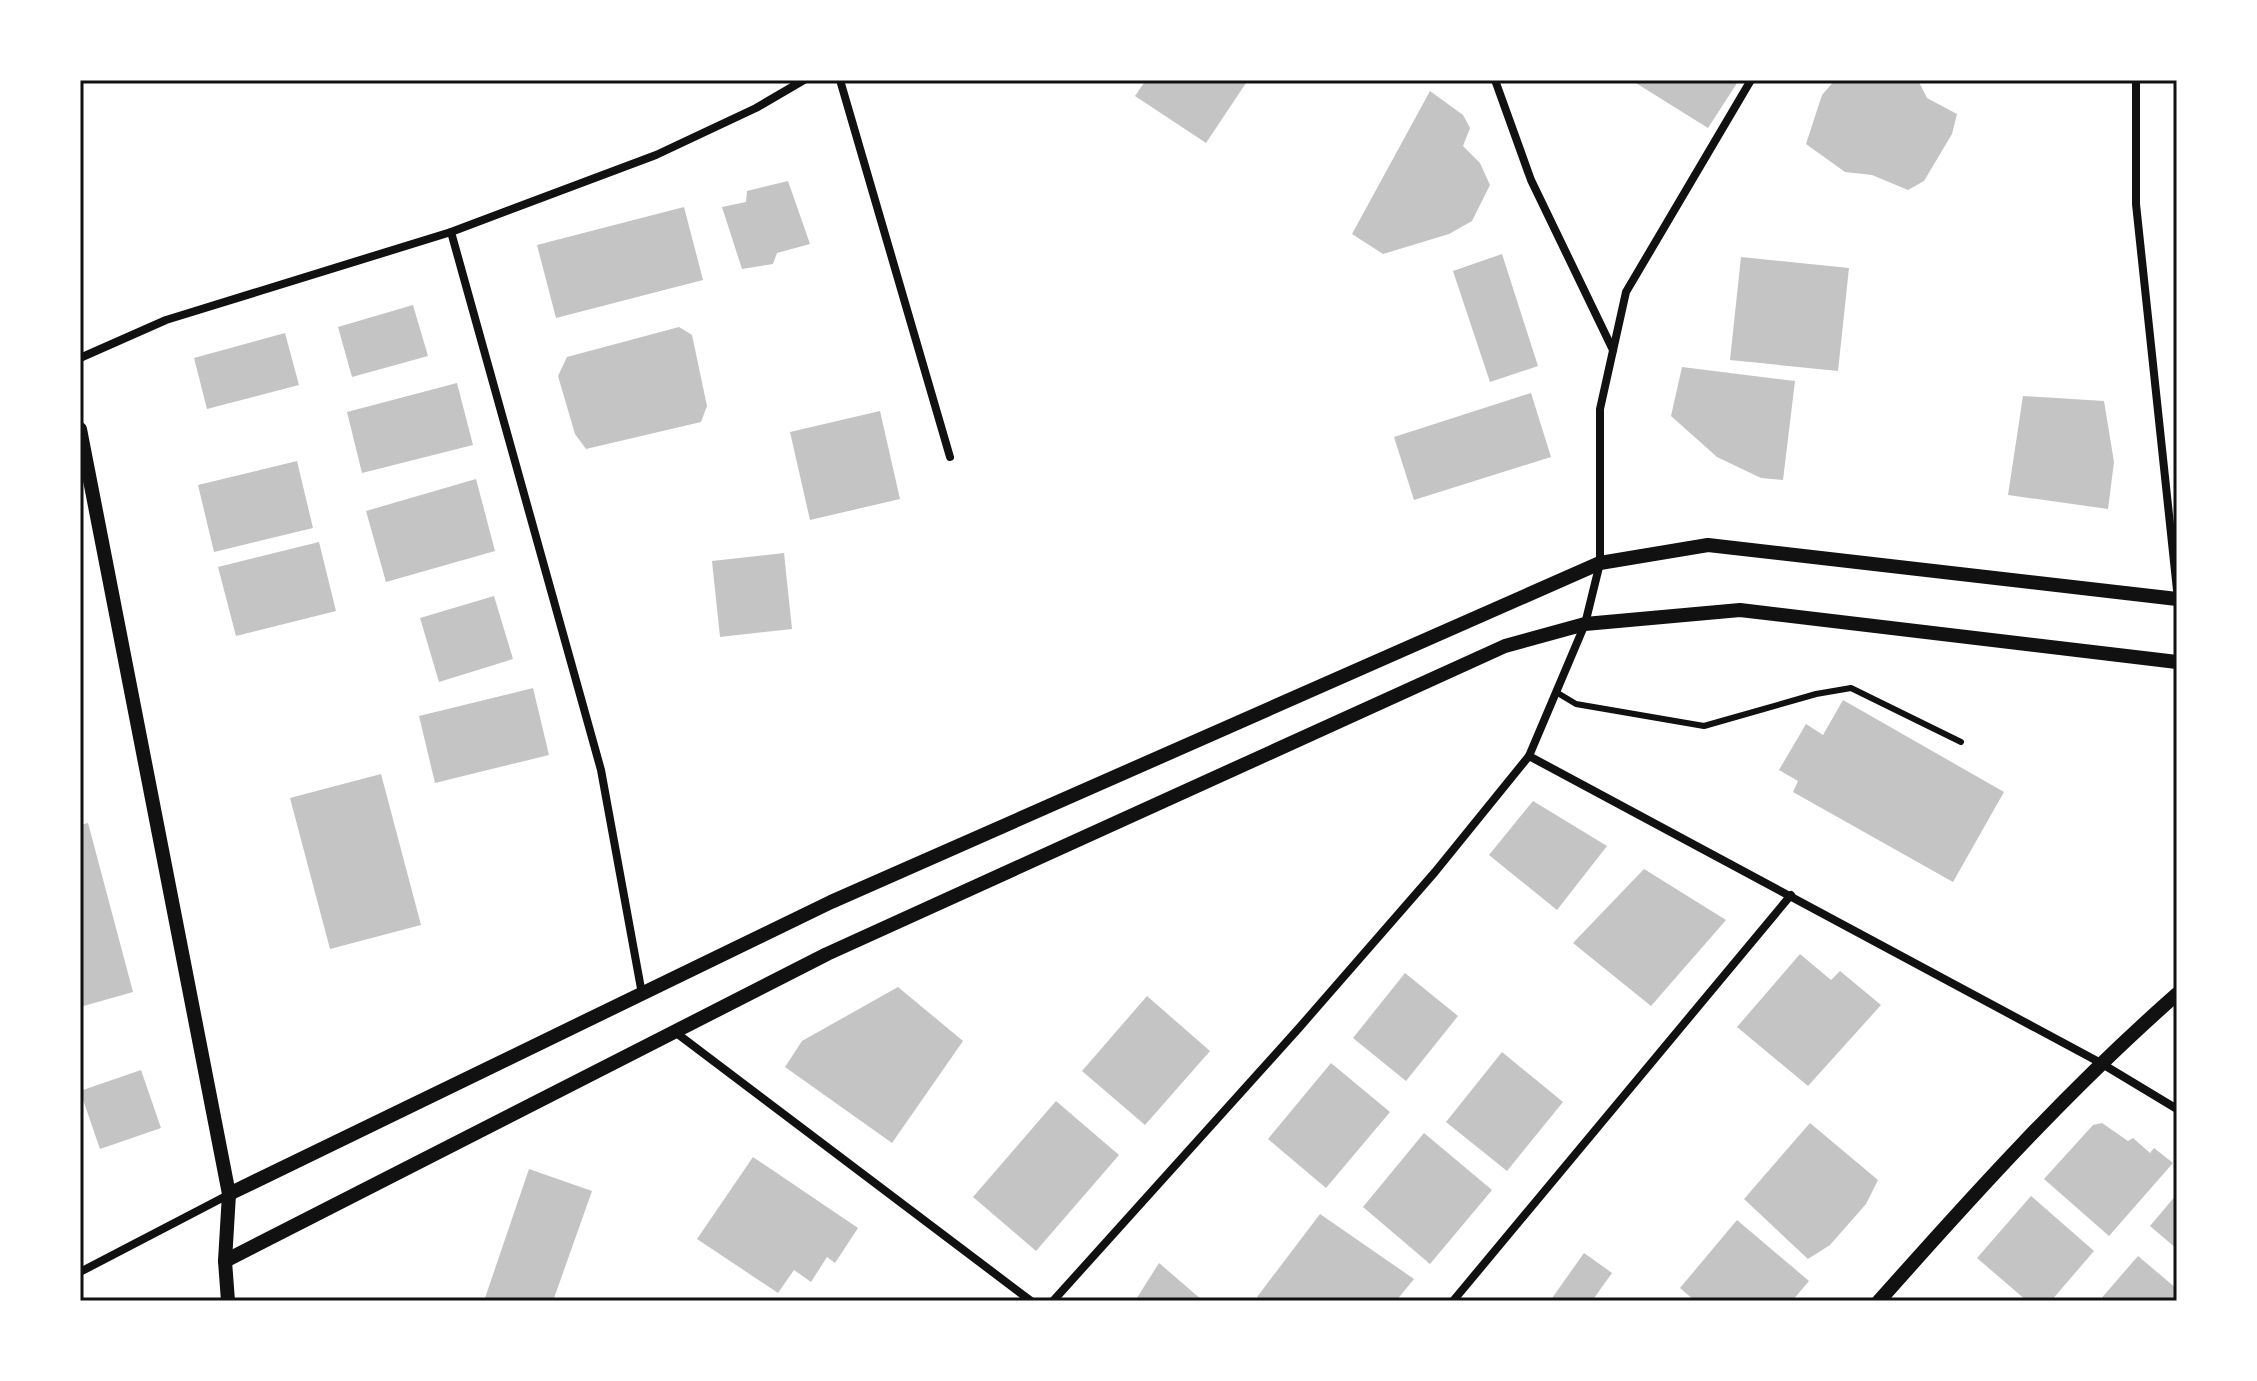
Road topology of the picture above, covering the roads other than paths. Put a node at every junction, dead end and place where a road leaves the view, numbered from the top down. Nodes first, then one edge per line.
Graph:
1 (804, 80) edge
2 (840, 80) edge
3 (1495, 80) edge
4 (1751, 80) edge
5 (2136, 80) edge
6 (451, 232) junction
7 (1614, 350) junction
8 (80, 358) edge
9 (80, 429) edge
10 (950, 457) dead end
11 (1600, 563) junction
12 (2177, 590) edge
13 (2177, 599) edge
14 (1585, 624) junction
15 (2177, 662) edge
16 (1556, 692) junction
17 (1961, 742) dead end
18 (1529, 756) junction
19 (1791, 895) junction
20 (642, 994) junction
21 (2177, 994) edge
22 (675, 1032) junction
23 (2099, 1062) junction
24 (2177, 1109) edge
25 (229, 1194) junction
26 (225, 1261) junction
27 (80, 1272) edge
28 (228, 1301) edge
29 (1031, 1301) edge
30 (1053, 1301) edge
31 (1453, 1301) edge
32 (1879, 1301) edge

1 - 6 street
2 - 10 street
3 - 7 street
4 - 7 street
5 - 12 street
6 - 8 street
6 - 20 street
7 - 11 street
9 - 25 street
11 - 13 street
11 - 14 street
11 - 20 street
14 - 15 street
14 - 16 street
14 - 22 street
16 - 17 lane
16 - 18 street
18 - 19 street
18 - 30 street
19 - 23 street
19 - 31 street
20 - 25 street
21 - 23 street
22 - 26 street
22 - 29 street
23 - 24 street
23 - 32 street
25 - 26 street
25 - 27 street
26 - 28 street

